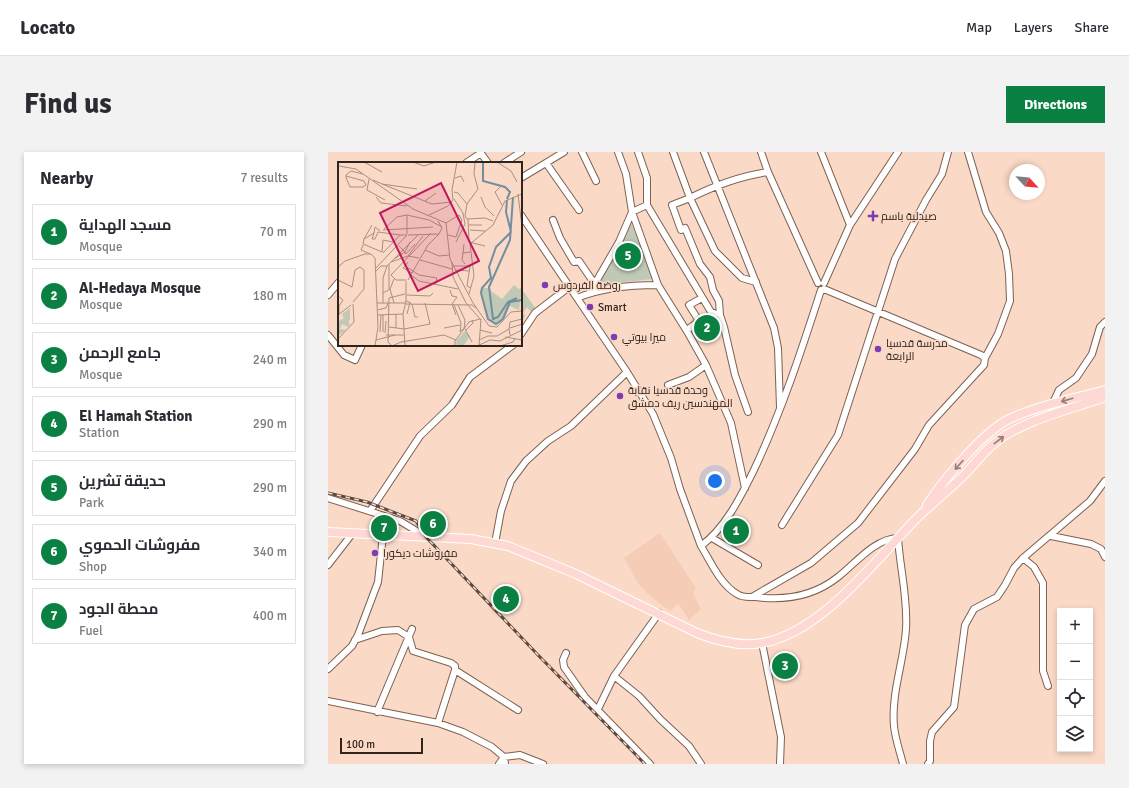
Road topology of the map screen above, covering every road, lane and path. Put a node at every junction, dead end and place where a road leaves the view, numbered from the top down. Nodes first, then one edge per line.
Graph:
1 (481, 152) edge
2 (521, 152) edge
3 (564, 152) edge
4 (582, 152) edge
5 (618, 152) edge
6 (638, 152) edge
7 (673, 152) edge
8 (704, 152) edge
9 (760, 152) edge
10 (820, 152) edge
11 (898, 152) edge
12 (948, 152) edge
13 (968, 152) edge
14 (467, 162) edge
15 (487, 162) edge
16 (506, 162) edge
17 (546, 162) junction
18 (768, 172) junction
19 (522, 177) edge
20 (596, 181) dead end
21 (717, 185) junction
22 (690, 198) junction
23 (646, 205) junction
24 (579, 210) dead end
25 (632, 212) junction
26 (522, 216) edge
27 (553, 220) dead end
28 (850, 225) junction
29 (756, 282) junction
30 (338, 283) edge
31 (594, 283) junction
32 (658, 285) junction
33 (822, 286) junction
34 (569, 287) junction
35 (590, 292) junction
36 (330, 293) edge
37 (338, 294) edge
38 (576, 298) junction
39 (702, 298) junction
40 (877, 312) junction
41 (720, 315) junction
42 (1105, 322) edge
43 (687, 330) junction
44 (522, 332) edge
45 (328, 334) edge
46 (362, 346) edge
47 (512, 346) edge
48 (985, 358) junction
49 (706, 365) junction
50 (627, 372) junction
51 (668, 385) dead end
52 (1105, 390) edge
53 (1105, 397) edge
54 (1052, 405) junction
55 (780, 409) junction
56 (748, 412) dead end
57 (1105, 482) edge
58 (745, 488) junction
59 (328, 498) edge
60 (370, 511) junction
61 (920, 515) junction
62 (782, 525) dead end
63 (328, 532) edge
64 (352, 534) junction
65 (383, 535) junction
66 (1051, 536) junction
67 (426, 537) junction
68 (712, 538) junction
69 (898, 538) junction
70 (495, 543) junction
71 (701, 546) junction
72 (1105, 556) edge
73 (1023, 558) junction
74 (328, 565) edge
75 (758, 565) dead end
76 (752, 597) junction
77 (659, 613) junction
78 (412, 629) dead end
79 (409, 637) junction
80 (355, 640) junction
81 (762, 643) junction
82 (566, 653) dead end
83 (328, 669) edge
84 (455, 670) junction
85 (614, 676) junction
86 (1048, 686) dead end
87 (328, 701) edge
88 (598, 709) junction
89 (518, 710) dead end
90 (376, 712) junction
91 (438, 723) junction
92 (504, 757) junction
93 (499, 764) edge
94 (505, 764) edge
95 (543, 764) edge
96 (650, 764) edge
97 (701, 764) edge
98 (780, 764) edge
99 (903, 764) edge
100 (928, 764) edge

1 - 14 street
1 - 15 street
2 - 16 street
3 - 17 street
4 - 20 street
5 - 25 street
6 - 23 street
7 - 22 street
8 - 21 street
9 - 18 street
10 - 28 street
11 - 28 street
12 - 40 street
13 - 48 street
17 - 19 street
17 - 24 street
18 - 21 street
18 - 33 street
21 - 22 street
21 - 29 street
22 - 29 street
22 - 41 street
23 - 25 street
23 - 39 street
25 - 31 street
25 - 32 street
26 - 34 street
27 - 31 street
28 - 33 street
29 - 55 street
30 - 36 street
31 - 35 street
32 - 35 street
32 - 43 street
33 - 40 street
33 - 55 street
34 - 38 street
34 - 44 street
35 - 38 street
36 - 37 street
38 - 50 street
39 - 41 street
39 - 43 street
40 - 48 street
40 - 62 street
41 - 56 street
42 - 54 street
43 - 49 street
45 - 46 street
47 - 60 street
48 - 76 street
49 - 51 street
49 - 58 street
50 - 70 street
50 - 71 street
52 -> 54 main road
61 -> 53 main road
54 -> 61 main road
55 - 58 street
57 - 66 street
58 - 68 street
59 - 60 street
60 - 67 street
61 - 69 main road
63 - 64 main road
64 - 65 main road
64 - 74 street
65 - 67 main road
65 - 80 street
66 - 72 street
66 - 73 street
67 - 70 main road
68 - 71 street
68 - 75 street
69 - 76 street
69 - 81 main road
69 - 99 street
70 - 77 main road
71 - 76 street
73 - 86 street
73 - 100 street
77 - 81 main road
77 - 85 street
78 - 79 street
79 - 80 street
79 - 84 street
79 - 90 street
80 - 83 street
81 - 98 street
82 - 88 street
84 - 89 street
84 - 91 street
85 - 88 street
85 - 97 street
87 - 90 street
88 - 96 street
90 - 91 street
91 - 92 street
92 - 93 street
92 - 94 street
92 - 95 street

